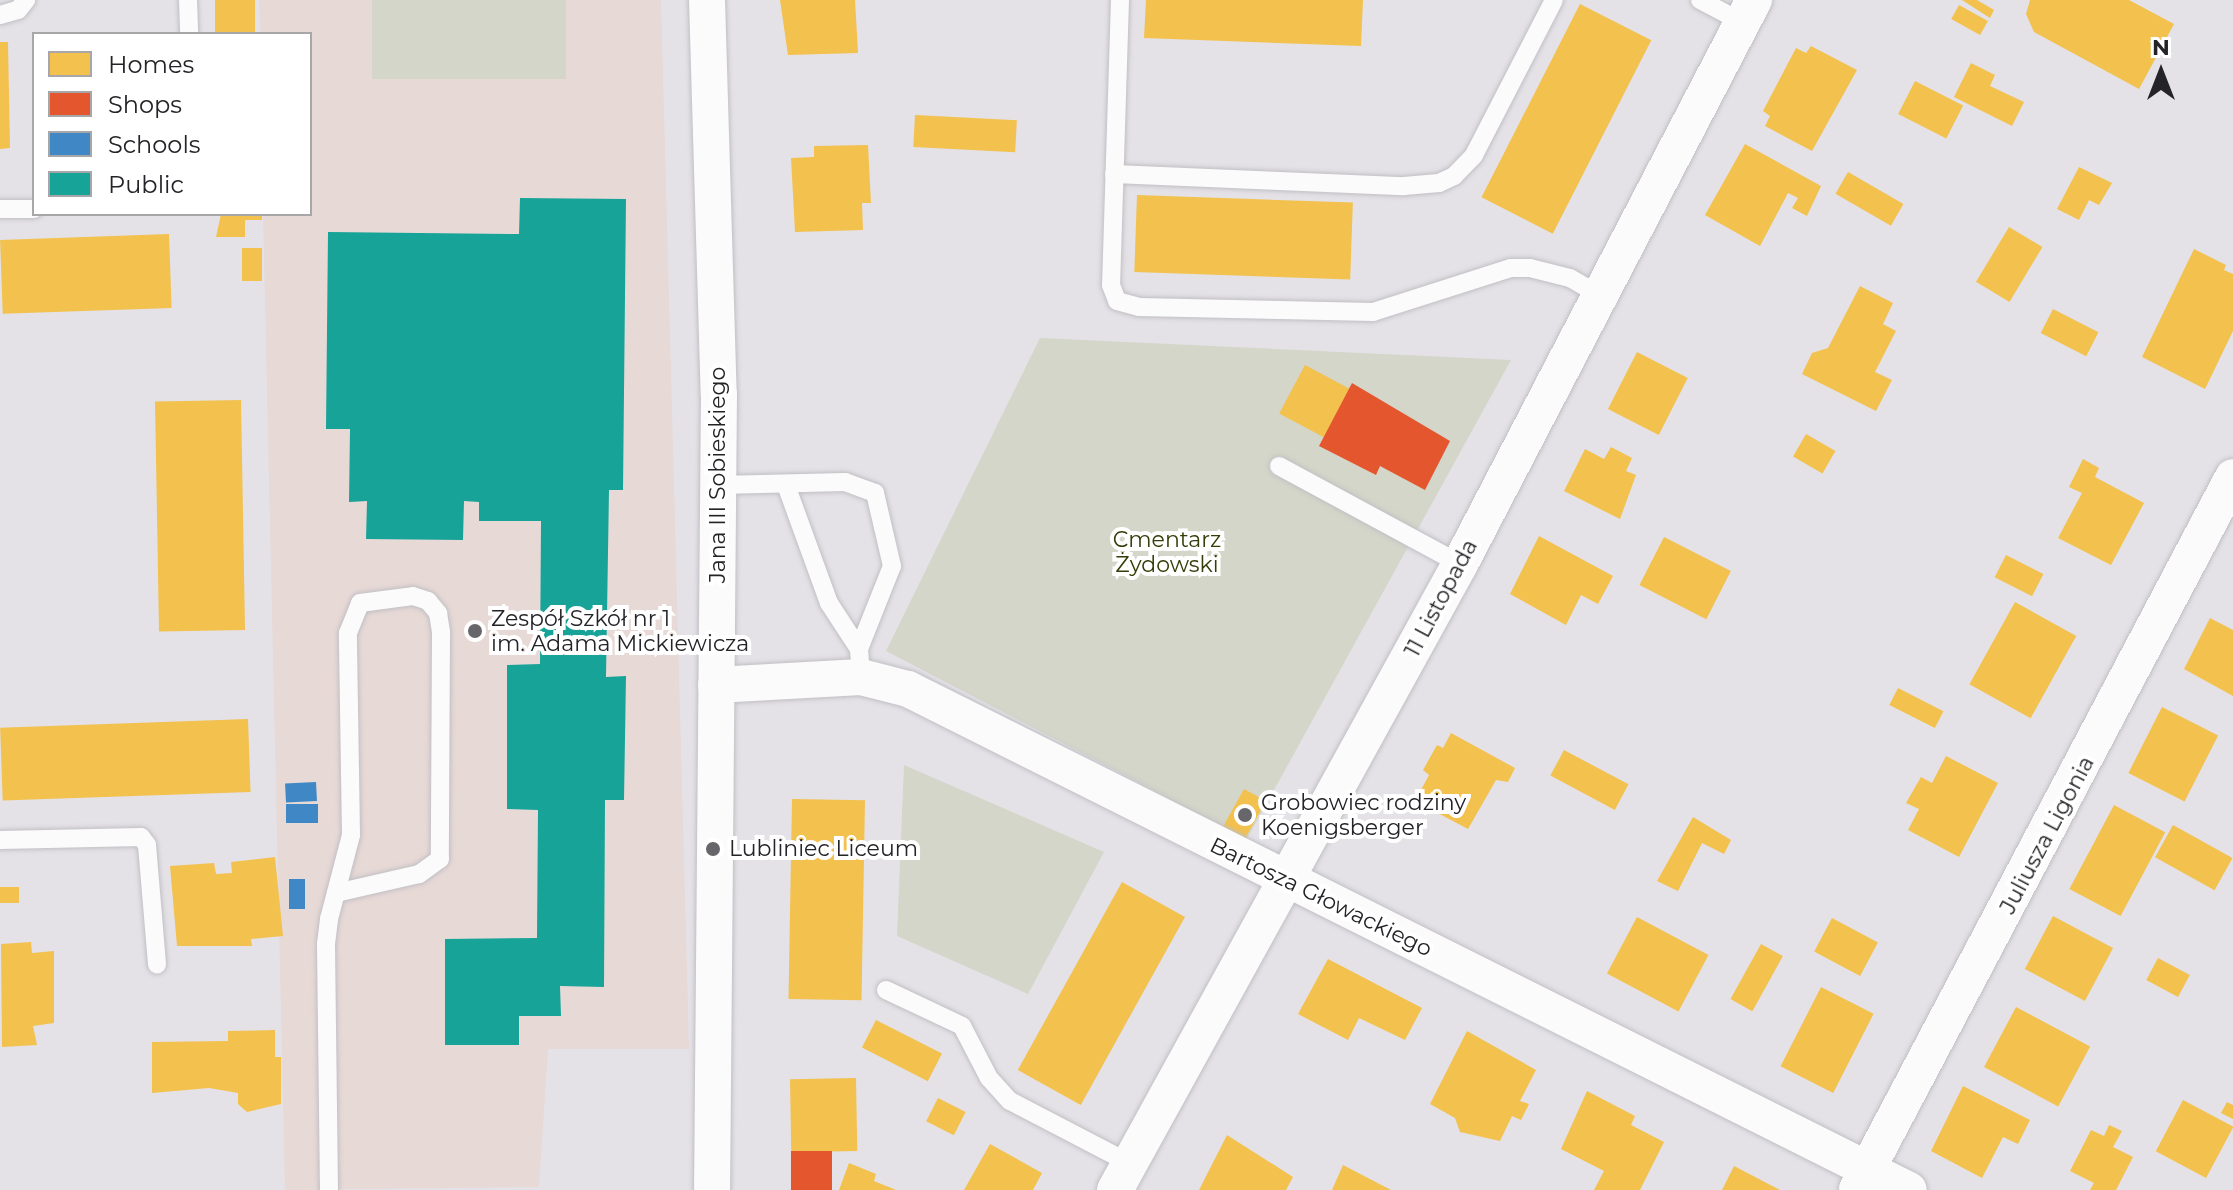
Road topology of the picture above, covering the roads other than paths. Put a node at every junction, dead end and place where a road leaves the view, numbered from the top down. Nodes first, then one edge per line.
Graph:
1 (26, 0) edge
2 (188, 0) edge
3 (707, 0) edge
4 (1120, 0) edge
5 (1554, 0) edge
6 (1700, 0) edge
7 (1748, 11) edge
8 (0, 15) edge
9 (189, 32) edge
10 (1114, 174) junction
11 (0, 209) edge
12 (32, 209) edge
13 (1598, 294) junction
14 (1279, 466) dead end
15 (2233, 477) edge
16 (719, 485) junction
17 (786, 485) junction
18 (1460, 564) junction
19 (860, 663) junction
20 (716, 685) junction
21 (0, 840) edge
22 (1288, 881) junction
23 (336, 893) junction
24 (157, 965) dead end
25 (886, 990) dead end
26 (1122, 1177) edge
27 (1862, 1179) edge
28 (329, 1190) edge
29 (712, 1190) edge
30 (1909, 1190) edge

1 - 8 lane
2 - 9 lane
3 - 16 street, Jana III Sobieskiego
4 - 10 lane
5 - 10 lane
6 - 7 lane
7 - 13 street, 11 Listopada
10 - 13 lane
11 - 12 lane
13 - 18 street, 11 Listopada
14 - 18 lane
15 - 27 street, Juliusza Ligonia
16 - 17 lane
16 - 20 street, Jana III Sobieskiego
17 - 19 lane
17 - 19 lane
18 - 22 street, 11 Listopada
19 - 20 street, Bartosza Głowackiego
19 - 22 street, Bartosza Głowackiego
20 - 29 street, Jana III Sobieskiego
21 - 24 lane
22 - 26 street, 11 Listopada
22 - 27 street, Bartosza Głowackiego
23 - 23 lane
23 - 28 lane
25 - 26 lane
27 - 30 street, Bartosza Głowackiego

